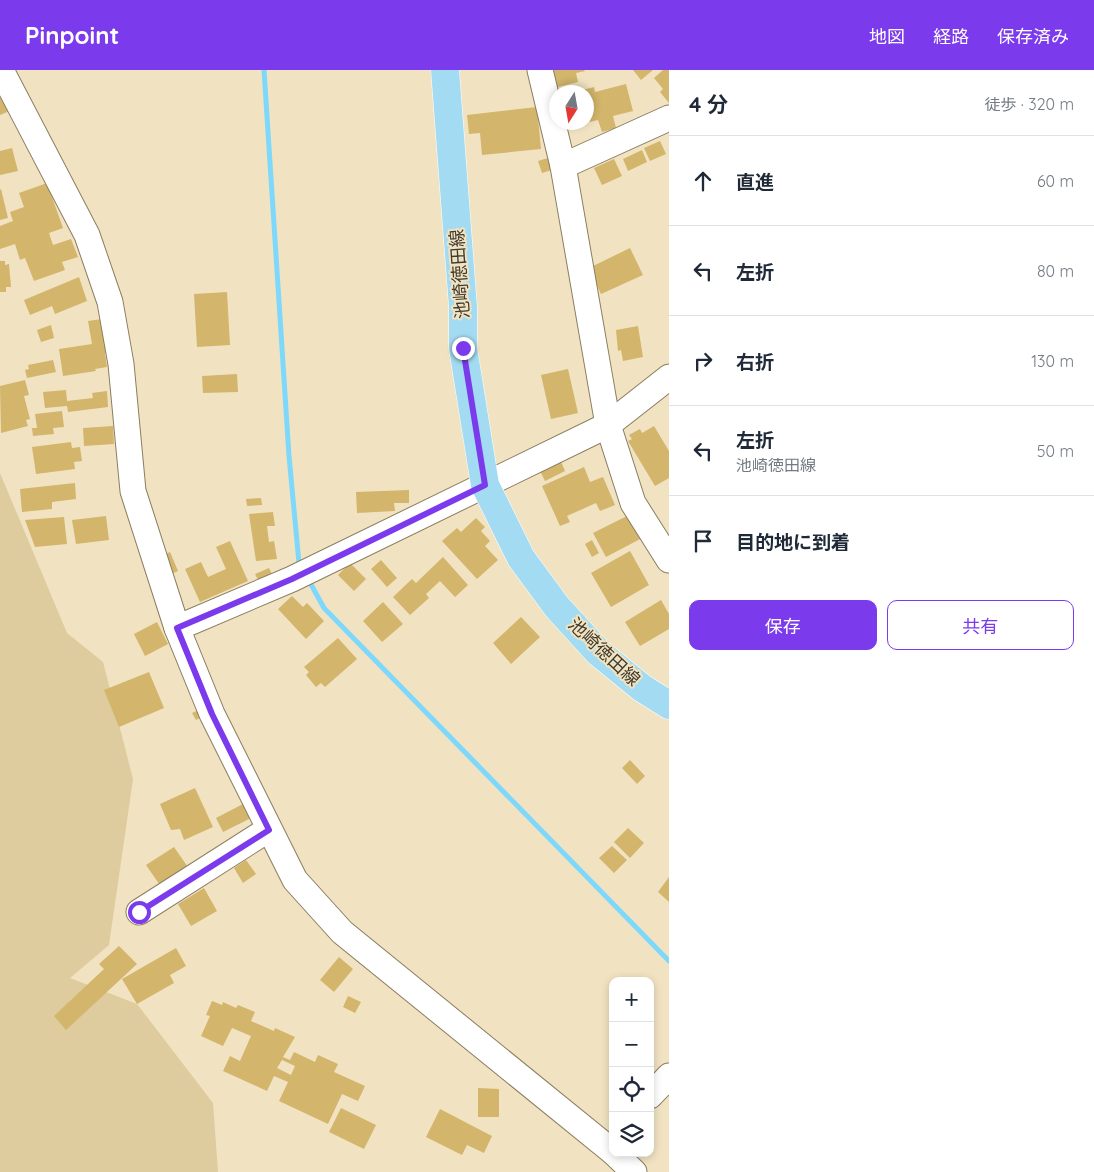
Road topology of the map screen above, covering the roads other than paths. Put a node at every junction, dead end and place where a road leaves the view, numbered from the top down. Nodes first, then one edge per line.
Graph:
1 (2, 70) edge
2 (445, 70) edge
3 (540, 70) edge
4 (669, 118) edge
5 (562, 166) junction
6 (669, 378) edge
7 (608, 425) junction
8 (485, 485) junction
9 (669, 560) edge
10 (177, 628) junction
11 (669, 704) edge
12 (269, 830) junction
13 (139, 912) dead end
14 (669, 1076) edge
15 (654, 1092) edge
16 (609, 1144) edge
17 (621, 1157) edge
18 (634, 1172) edge

1 - 10 street
2 - 8 main road, 池崎徳田線
3 - 5 street
4 - 5 street
5 - 7 street
6 - 7 street
7 - 8 street
7 - 9 street
8 - 10 street
8 - 11 main road, 池崎徳田線
10 - 12 street
12 - 13 street
12 - 16 street
14 - 15 street
17 - 18 street

